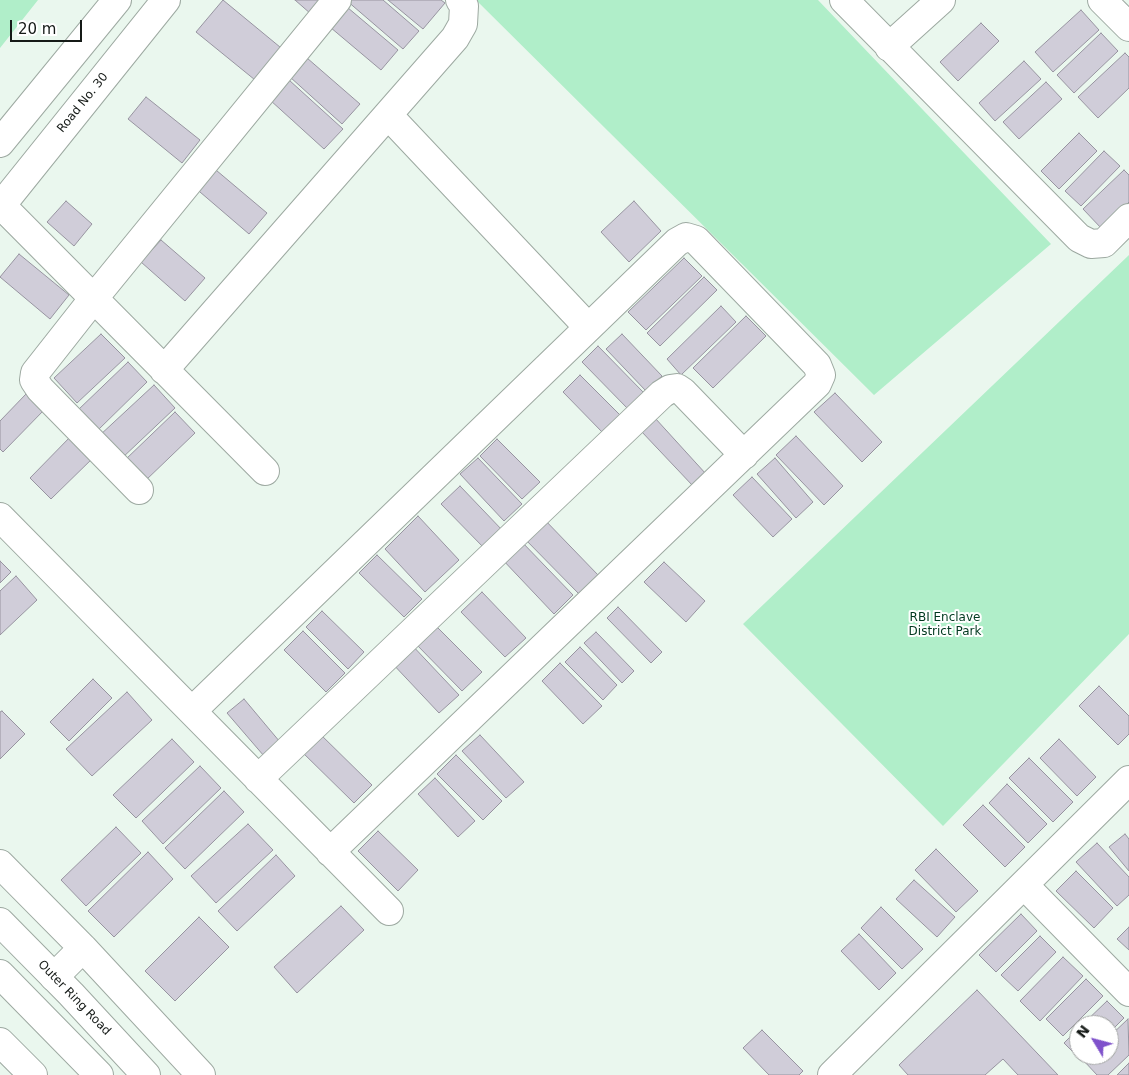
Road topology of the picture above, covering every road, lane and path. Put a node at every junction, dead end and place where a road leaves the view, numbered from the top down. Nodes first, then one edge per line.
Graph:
1 (117, 0) edge
2 (166, 0) edge
3 (337, 0) edge
4 (460, 0) edge
5 (844, 0) edge
6 (941, 0) edge
7 (1102, 0) edge
8 (1129, 27) edge
9 (889, 47) junction
10 (388, 115) junction
11 (0, 143) edge
12 (1, 206) edge
13 (1129, 218) edge
14 (94, 298) junction
15 (588, 327) junction
16 (164, 370) junction
17 (744, 455) junction
18 (265, 471) dead end
19 (140, 490) dead end
20 (0, 517) edge
21 (192, 711) junction
22 (258, 779) junction
23 (1129, 780) edge
24 (330, 852) junction
25 (0, 864) edge
26 (1024, 885) junction
27 (389, 910) dead end
28 (0, 922) edge
29 (83, 948) junction
30 (0, 974) edge
31 (54, 977) junction
32 (1129, 992) edge
33 (0, 1042) edge
34 (33, 1075) edge
35 (99, 1075) edge
36 (146, 1075) edge
37 (201, 1075) edge
38 (832, 1075) edge

1 - 11 street
2 - 12 street, Road No. 30
3 - 14 street
4 - 10 street
5 - 9 street
6 - 9 street
7 - 8 street
9 - 13 street
10 - 15 street
10 - 16 street
12 - 14 street
14 - 16 street
14 - 19 street
15 - 17 street
15 - 21 street
16 - 18 street
17 - 22 street
17 - 24 street
20 - 21 street
21 - 22 street
22 - 24 street
23 - 26 street
24 - 27 street
25 - 29 street
26 - 32 street
26 - 38 street
28 - 31 street, Outer Ring Road
29 - 31 street
29 - 37 street
30 - 35 street
31 - 36 street, Outer Ring Road
33 - 34 street

